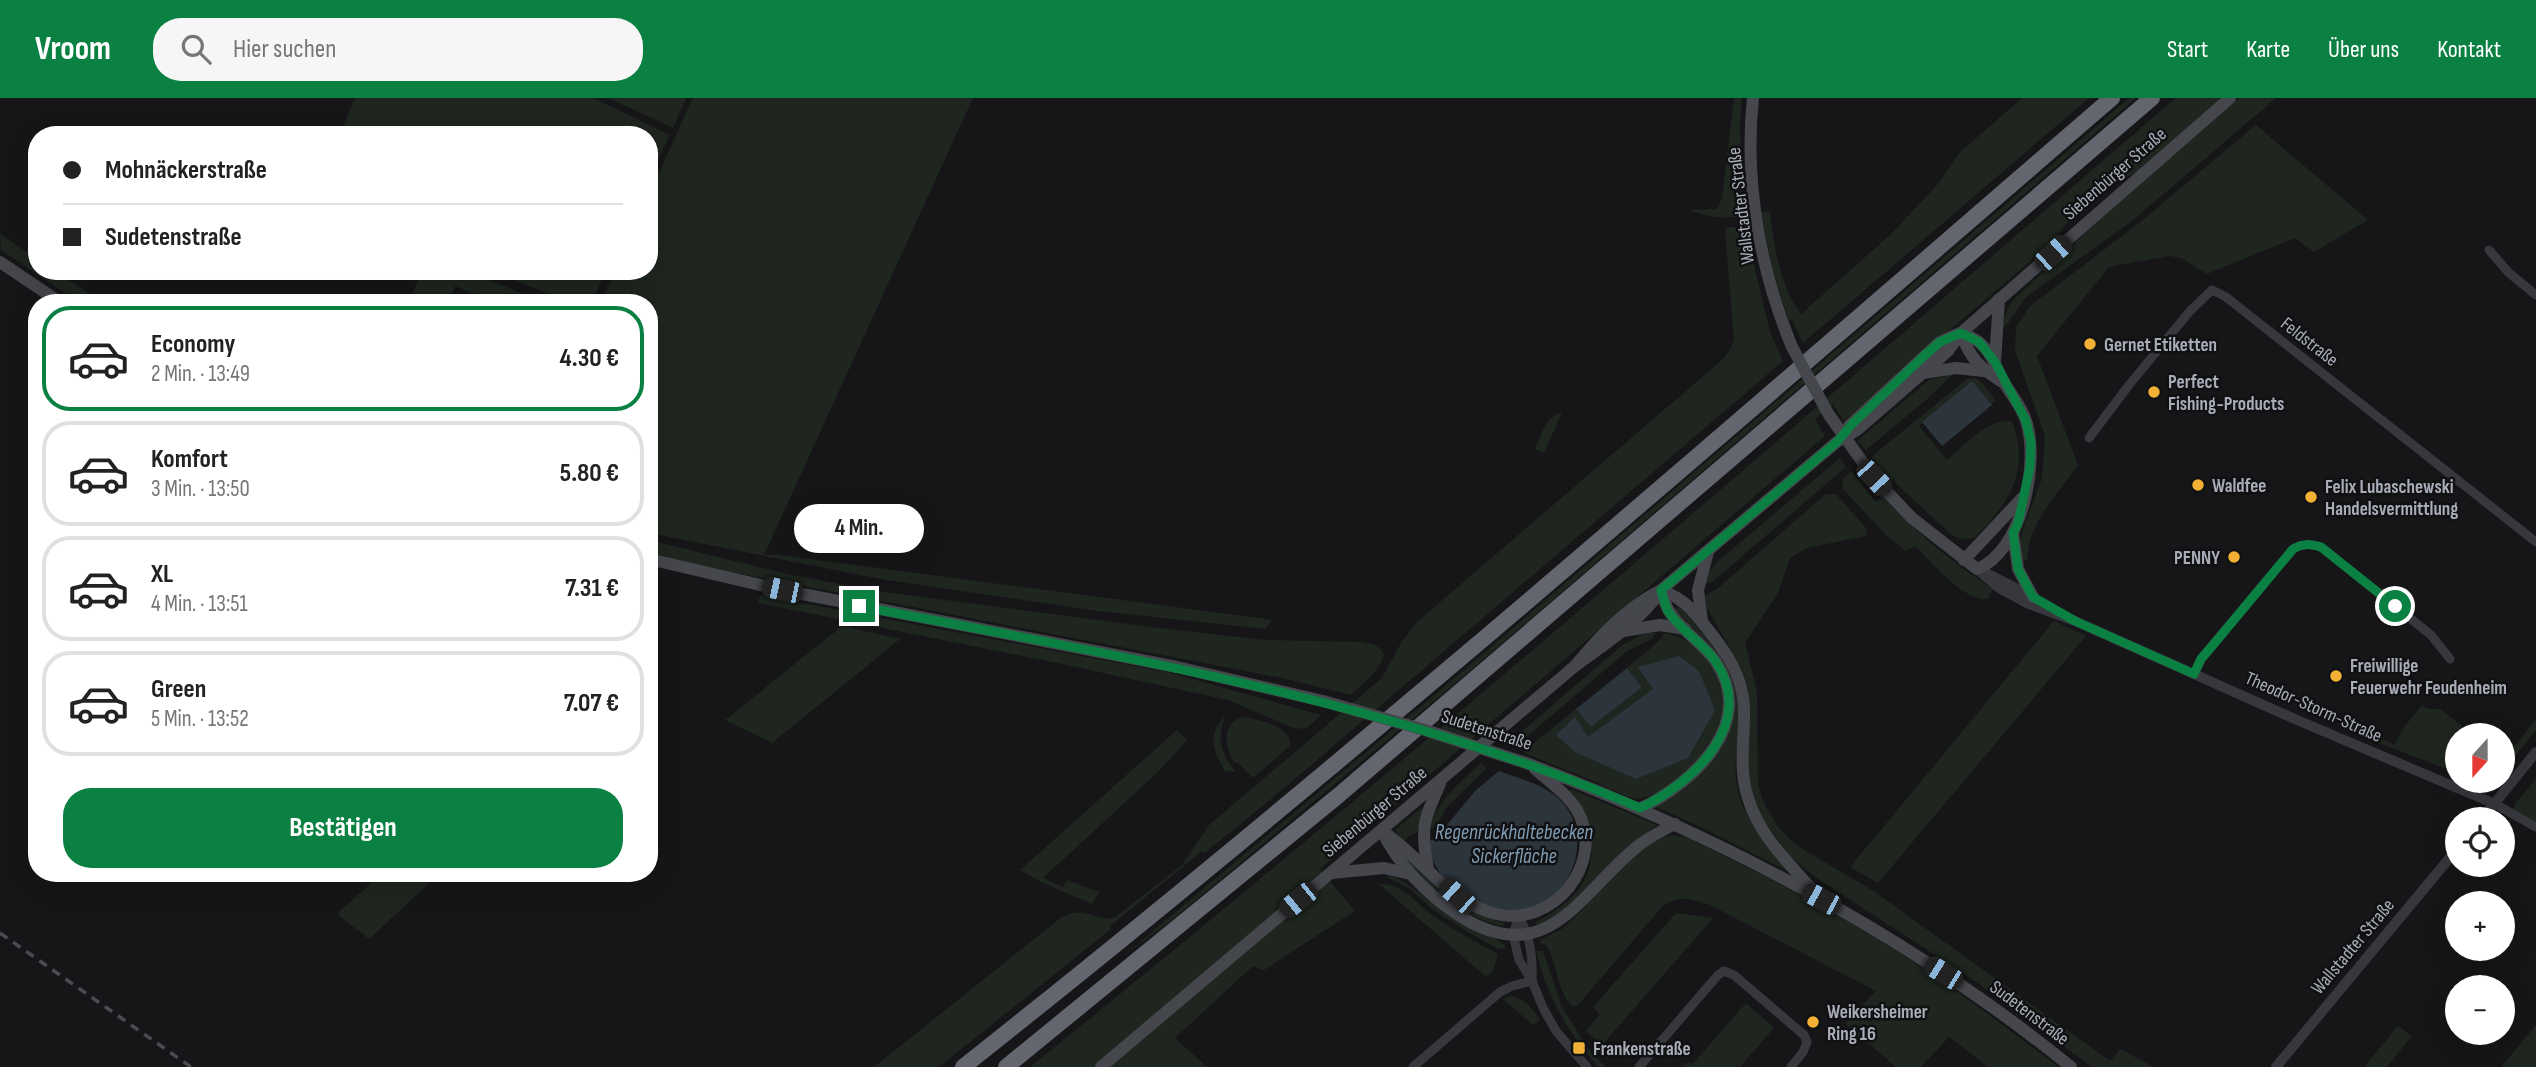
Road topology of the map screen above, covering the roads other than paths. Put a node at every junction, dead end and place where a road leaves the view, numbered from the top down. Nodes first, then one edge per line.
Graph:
1 (1753, 98) edge
2 (2112, 98) edge
3 (2152, 98) edge
4 (2230, 98) edge
5 (2489, 250) dead end
6 (0, 262) edge
7 (48, 294) edge
8 (2536, 295) edge
9 (1999, 299) junction
10 (1961, 333) junction
11 (1791, 344) joint
12 (1990, 366) junction
13 (1922, 373) junction
14 (2089, 438) dead end
15 (1838, 441) junction
16 (2024, 495) junction
17 (2013, 533) junction
18 (2536, 542) edge
19 (1708, 552) junction
20 (1964, 560) junction
21 (658, 561) edge
22 (1977, 569) junction
23 (1661, 590) junction
24 (2033, 597) junction
25 (2075, 621) junction
26 (1702, 622) junction
27 (1685, 629) junction
28 (1623, 631) junction
29 (2450, 659) dead end
30 (1575, 666) junction
31 (2194, 674) junction
32 (2536, 752) edge
33 (1530, 764) junction
34 (1443, 780) junction
35 (2494, 804) junction
36 (2492, 807) edge
37 (1640, 808) junction
38 (1675, 824) junction
39 (2536, 827) edge
40 (1382, 831) junction
41 (2445, 863) edge
42 (1428, 871) junction
43 (1330, 873) junction
44 (1410, 874) junction
45 (1821, 899) junction
46 (1519, 916) junction
47 (1528, 933) junction
48 (1513, 934) junction
49 (1532, 981) junction
50 (1583, 1066) edge
51 (963, 1067) edge
52 (1006, 1067) edge
53 (1101, 1067) edge
54 (1413, 1067) edge
55 (1639, 1067) edge
56 (1791, 1067) edge
57 (2071, 1067) edge
58 (2276, 1067) edge

1 - 11 main road, Wallstadter Straße
2 - 51 highway
3 - 52 highway
4 - 9 main road, Siebenbürger Straße
5 - 8 street
6 - 7 main road
9 - 10 main road, Siebenbürger Straße
9 - 12 main road
10 - 12 main road
10 - 13 main road, Siebenbürger Straße
10 - 15 main road, Siebenbürger Straße
11 - 20 main road, Theodor-Storm-Straße, bridge
12 - 13 main road
12 - 16 main road
13 - 15 main road, Siebenbürger Straße
14 - 18 street, Feldstraße
15 - 19 main road, Siebenbürger Straße
16 - 17 main road
16 - 20 main road
17 - 22 main road
17 - 24 main road
19 - 23 main road, Siebenbürger Straße
19 - 26 main road
20 - 22 main road, Theodor-Storm-Straße
21 - 33 main road, Sudetenstraße, bridge
22 - 24 street, Theodor-Storm-Straße
22 - 25 street, Theodor-Storm-Straße
23 - 26 main road
23 - 27 main road
23 - 28 main road, Siebenbürger Straße
23 - 30 main road, Siebenbürger Straße
24 - 25 street, Theodor-Storm-Straße
25 - 31 street, Theodor-Storm-Straße
26 - 45 main road
27 - 28 main road
27 - 37 main road
28 - 30 main road, Siebenbürger Straße
29 - 31 street
30 - 34 main road, Siebenbürger Straße
31 - 35 street, Theodor-Storm-Straße
32 - 35 street
33 - 37 main road, Sudetenstraße
33 - 46 main road
34 - 40 main road, Siebenbürger Straße
34 - 42 main road
35 - 36 street
35 - 39 street, Theodor-Storm-Straße
37 - 38 main road, Sudetenstraße
38 - 45 main road, Sudetenstraße
38 - 47 main road
40 - 42 main road
40 - 43 main road, Siebenbürger Straße
40 - 44 main road
41 - 58 street, Wallstadter Straße
42 - 46 main road
43 - 44 main road
43 - 53 main road, Siebenbürger Straße
44 - 48 main road
45 - 57 main road, Sudetenstraße
46 - 47 street
46 - 48 street
47 - 48 main road
47 - 49 street
48 - 49 street
49 - 50 street
49 - 54 street
55 - 56 street

